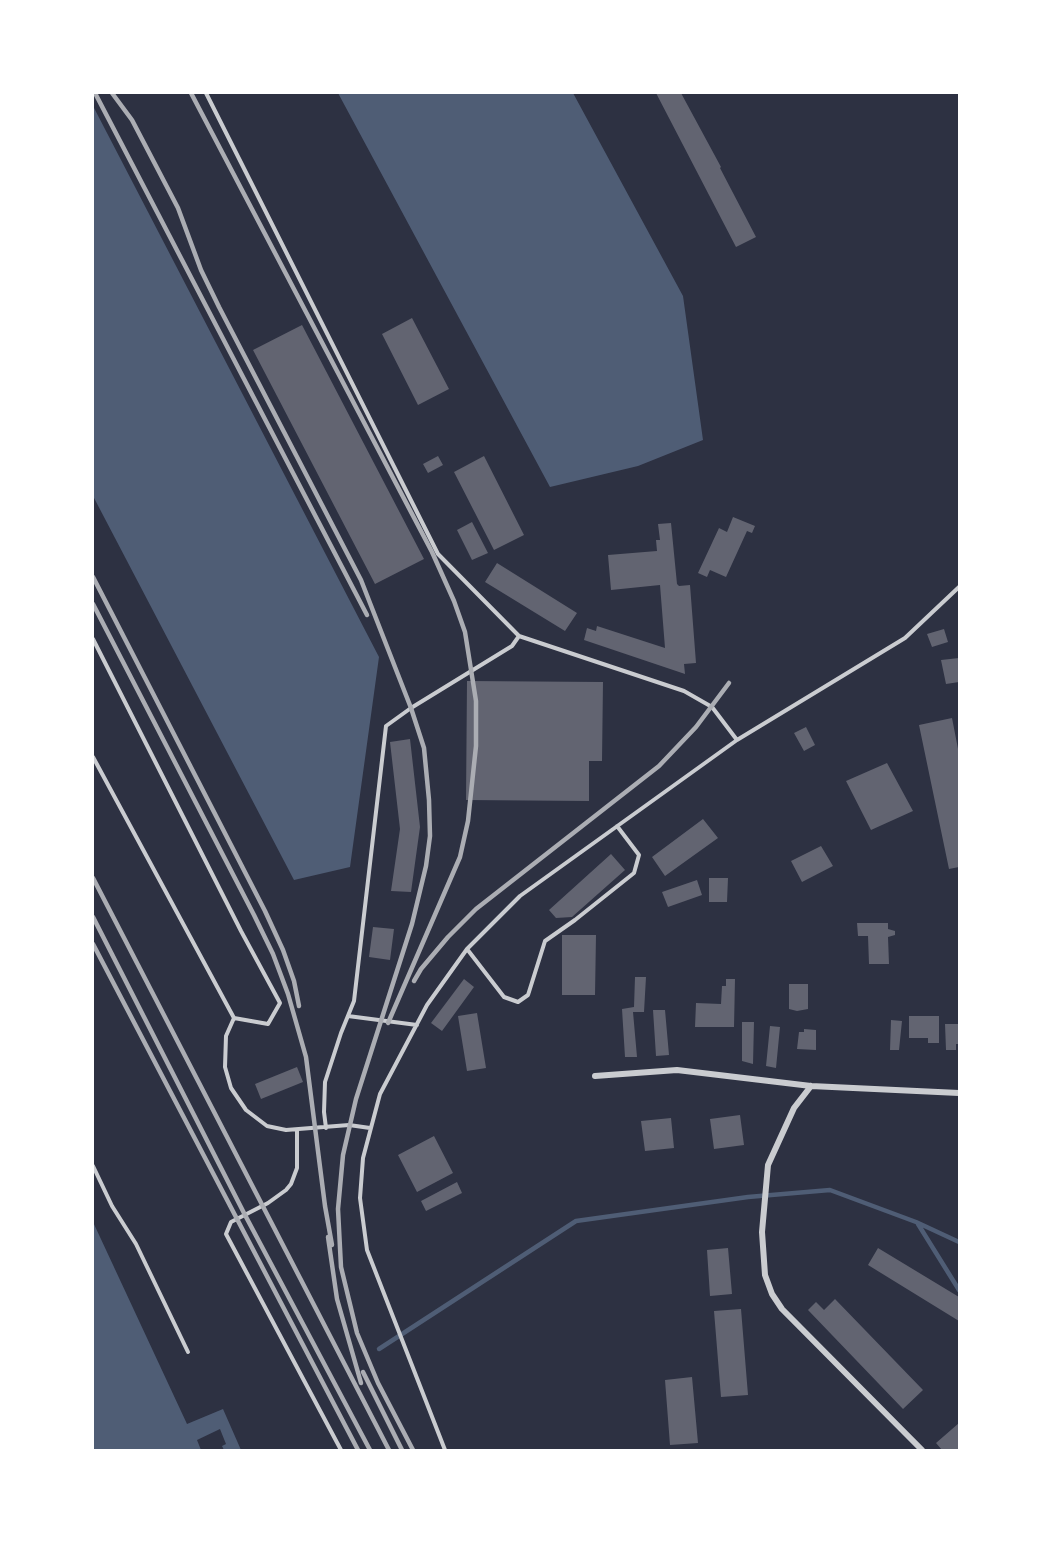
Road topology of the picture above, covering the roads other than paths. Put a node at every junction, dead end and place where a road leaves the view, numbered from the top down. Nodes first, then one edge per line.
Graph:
1 (206, 93) edge
2 (959, 587) edge
3 (519, 636) junction
4 (93, 639) edge
5 (737, 740) junction
6 (93, 757) edge
7 (618, 826) junction
8 (467, 949) junction
9 (348, 1016) junction
10 (234, 1018) junction
11 (417, 1025) junction
12 (595, 1076) dead end
13 (811, 1086) junction
14 (959, 1093) edge
15 (326, 1128) junction
16 (370, 1128) junction
17 (297, 1130) junction
18 (93, 1166) edge
19 (188, 1352) dead end
20 (341, 1450) edge
21 (445, 1450) edge
22 (922, 1450) edge

1 - 3 lane
2 - 5 lane
3 - 5 lane
3 - 9 lane
4 - 10 lane
5 - 7 lane
6 - 10 lane
7 - 8 lane
7 - 8 lane
8 - 11 lane
9 - 11 lane
9 - 15 lane
10 - 17 lane
11 - 16 lane
12 - 13 street
13 - 14 street
13 - 22 street
15 - 16 lane
15 - 17 lane
16 - 21 lane
17 - 20 lane
18 - 19 lane

